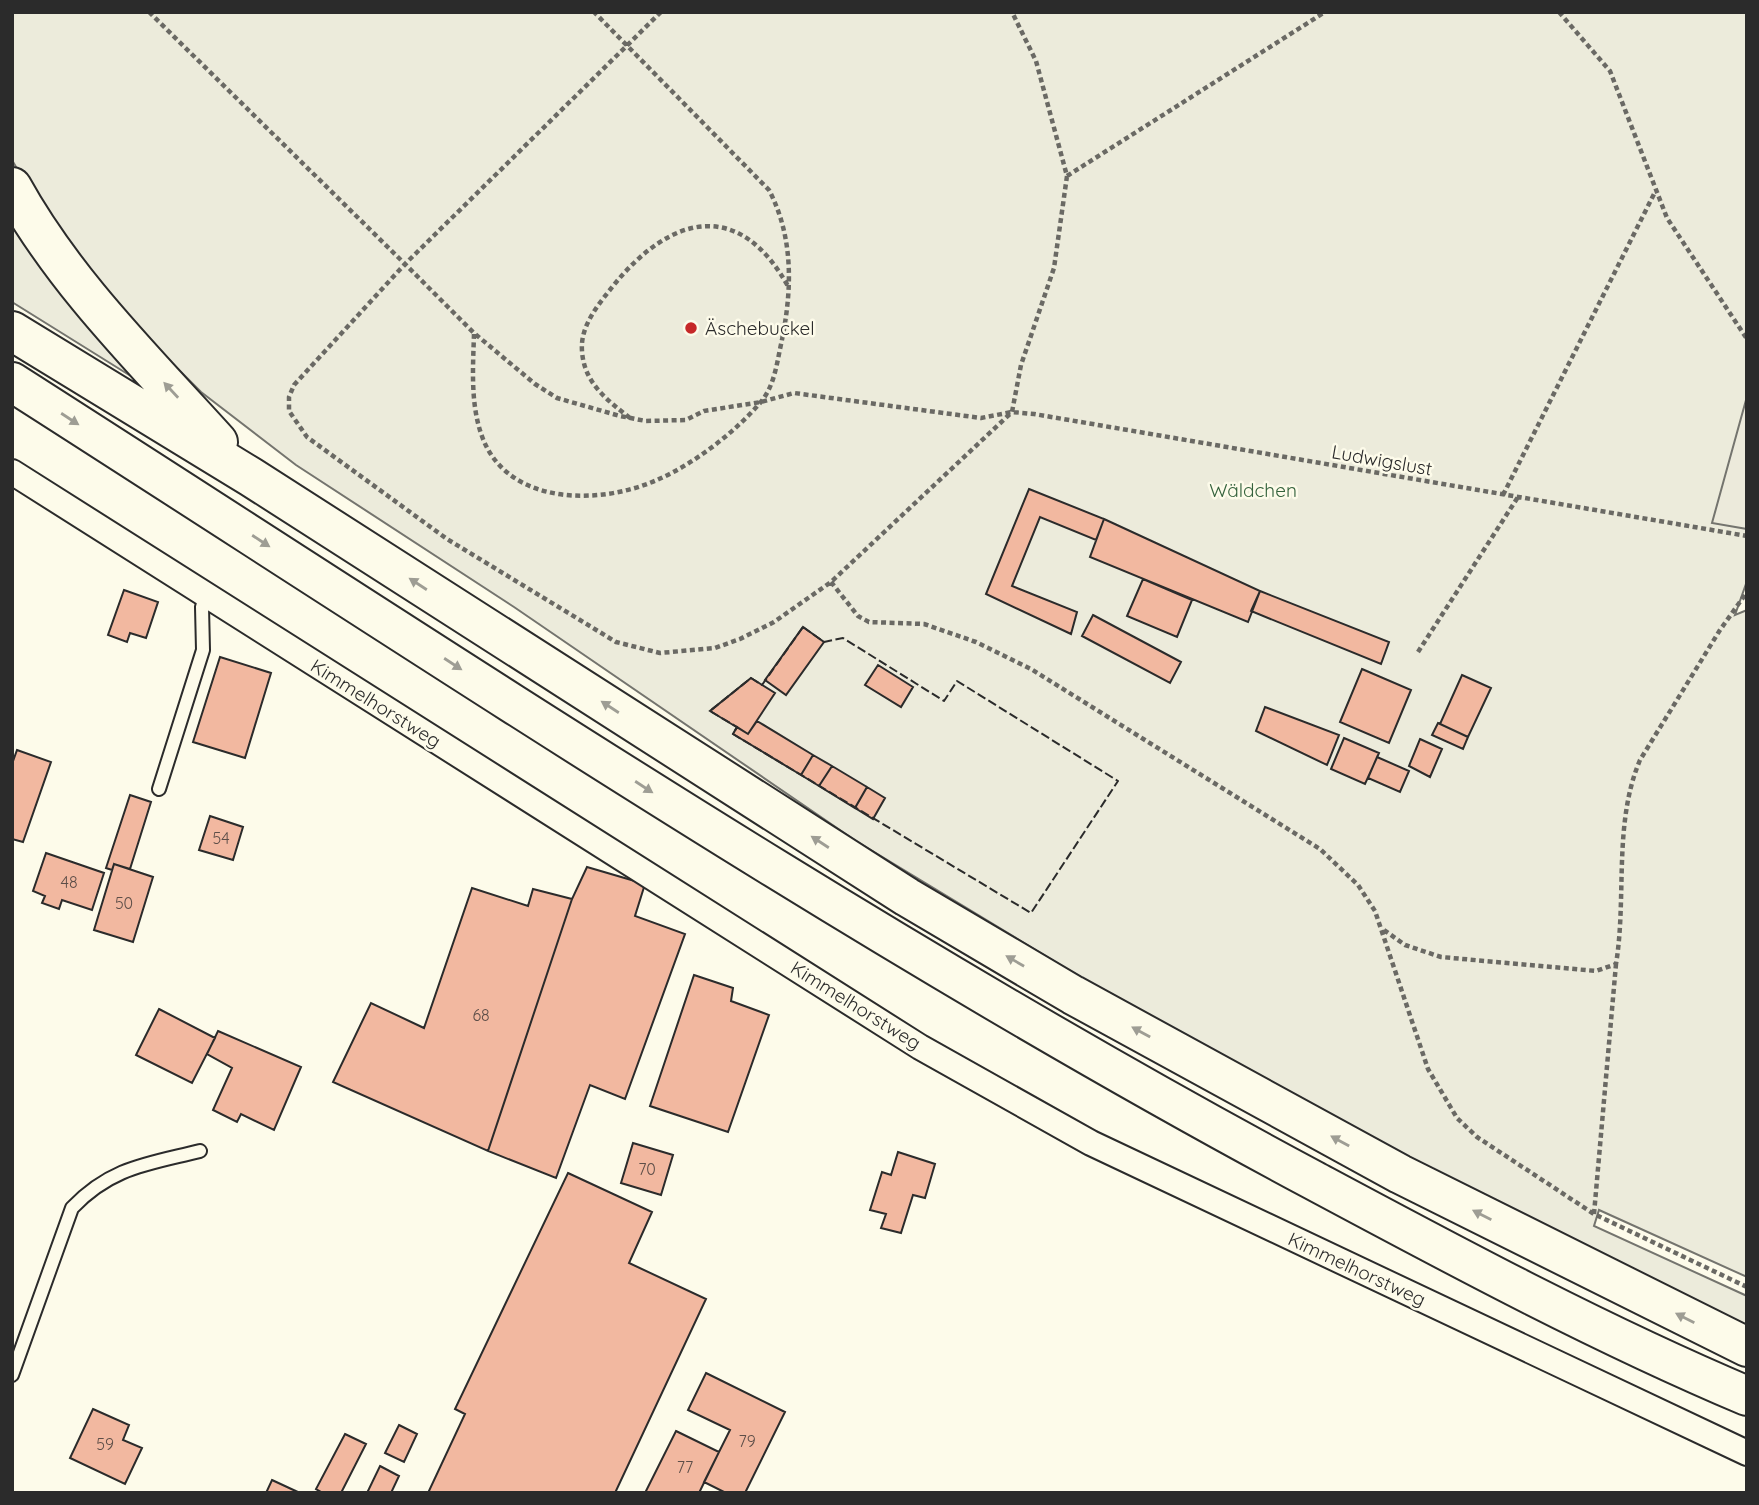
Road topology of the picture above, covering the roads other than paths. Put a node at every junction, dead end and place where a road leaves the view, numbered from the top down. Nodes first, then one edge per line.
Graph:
1 (12, 187) edge
2 (12, 331) edge
3 (12, 382) edge
4 (12, 472) edge
5 (251, 477) junction
6 (205, 596) junction
7 (159, 789) dead end
8 (200, 1151) dead end
9 (1747, 1347) edge
10 (12, 1375) edge
11 (1747, 1396) edge
12 (1747, 1453) edge

5 -> 1 highway
2 - 5 highway
3 -> 11 highway
4 - 6 street, Kimmelhorstweg
9 -> 5 highway
6 - 7 lane
6 - 12 street, Kimmelhorstweg
8 - 10 lane

